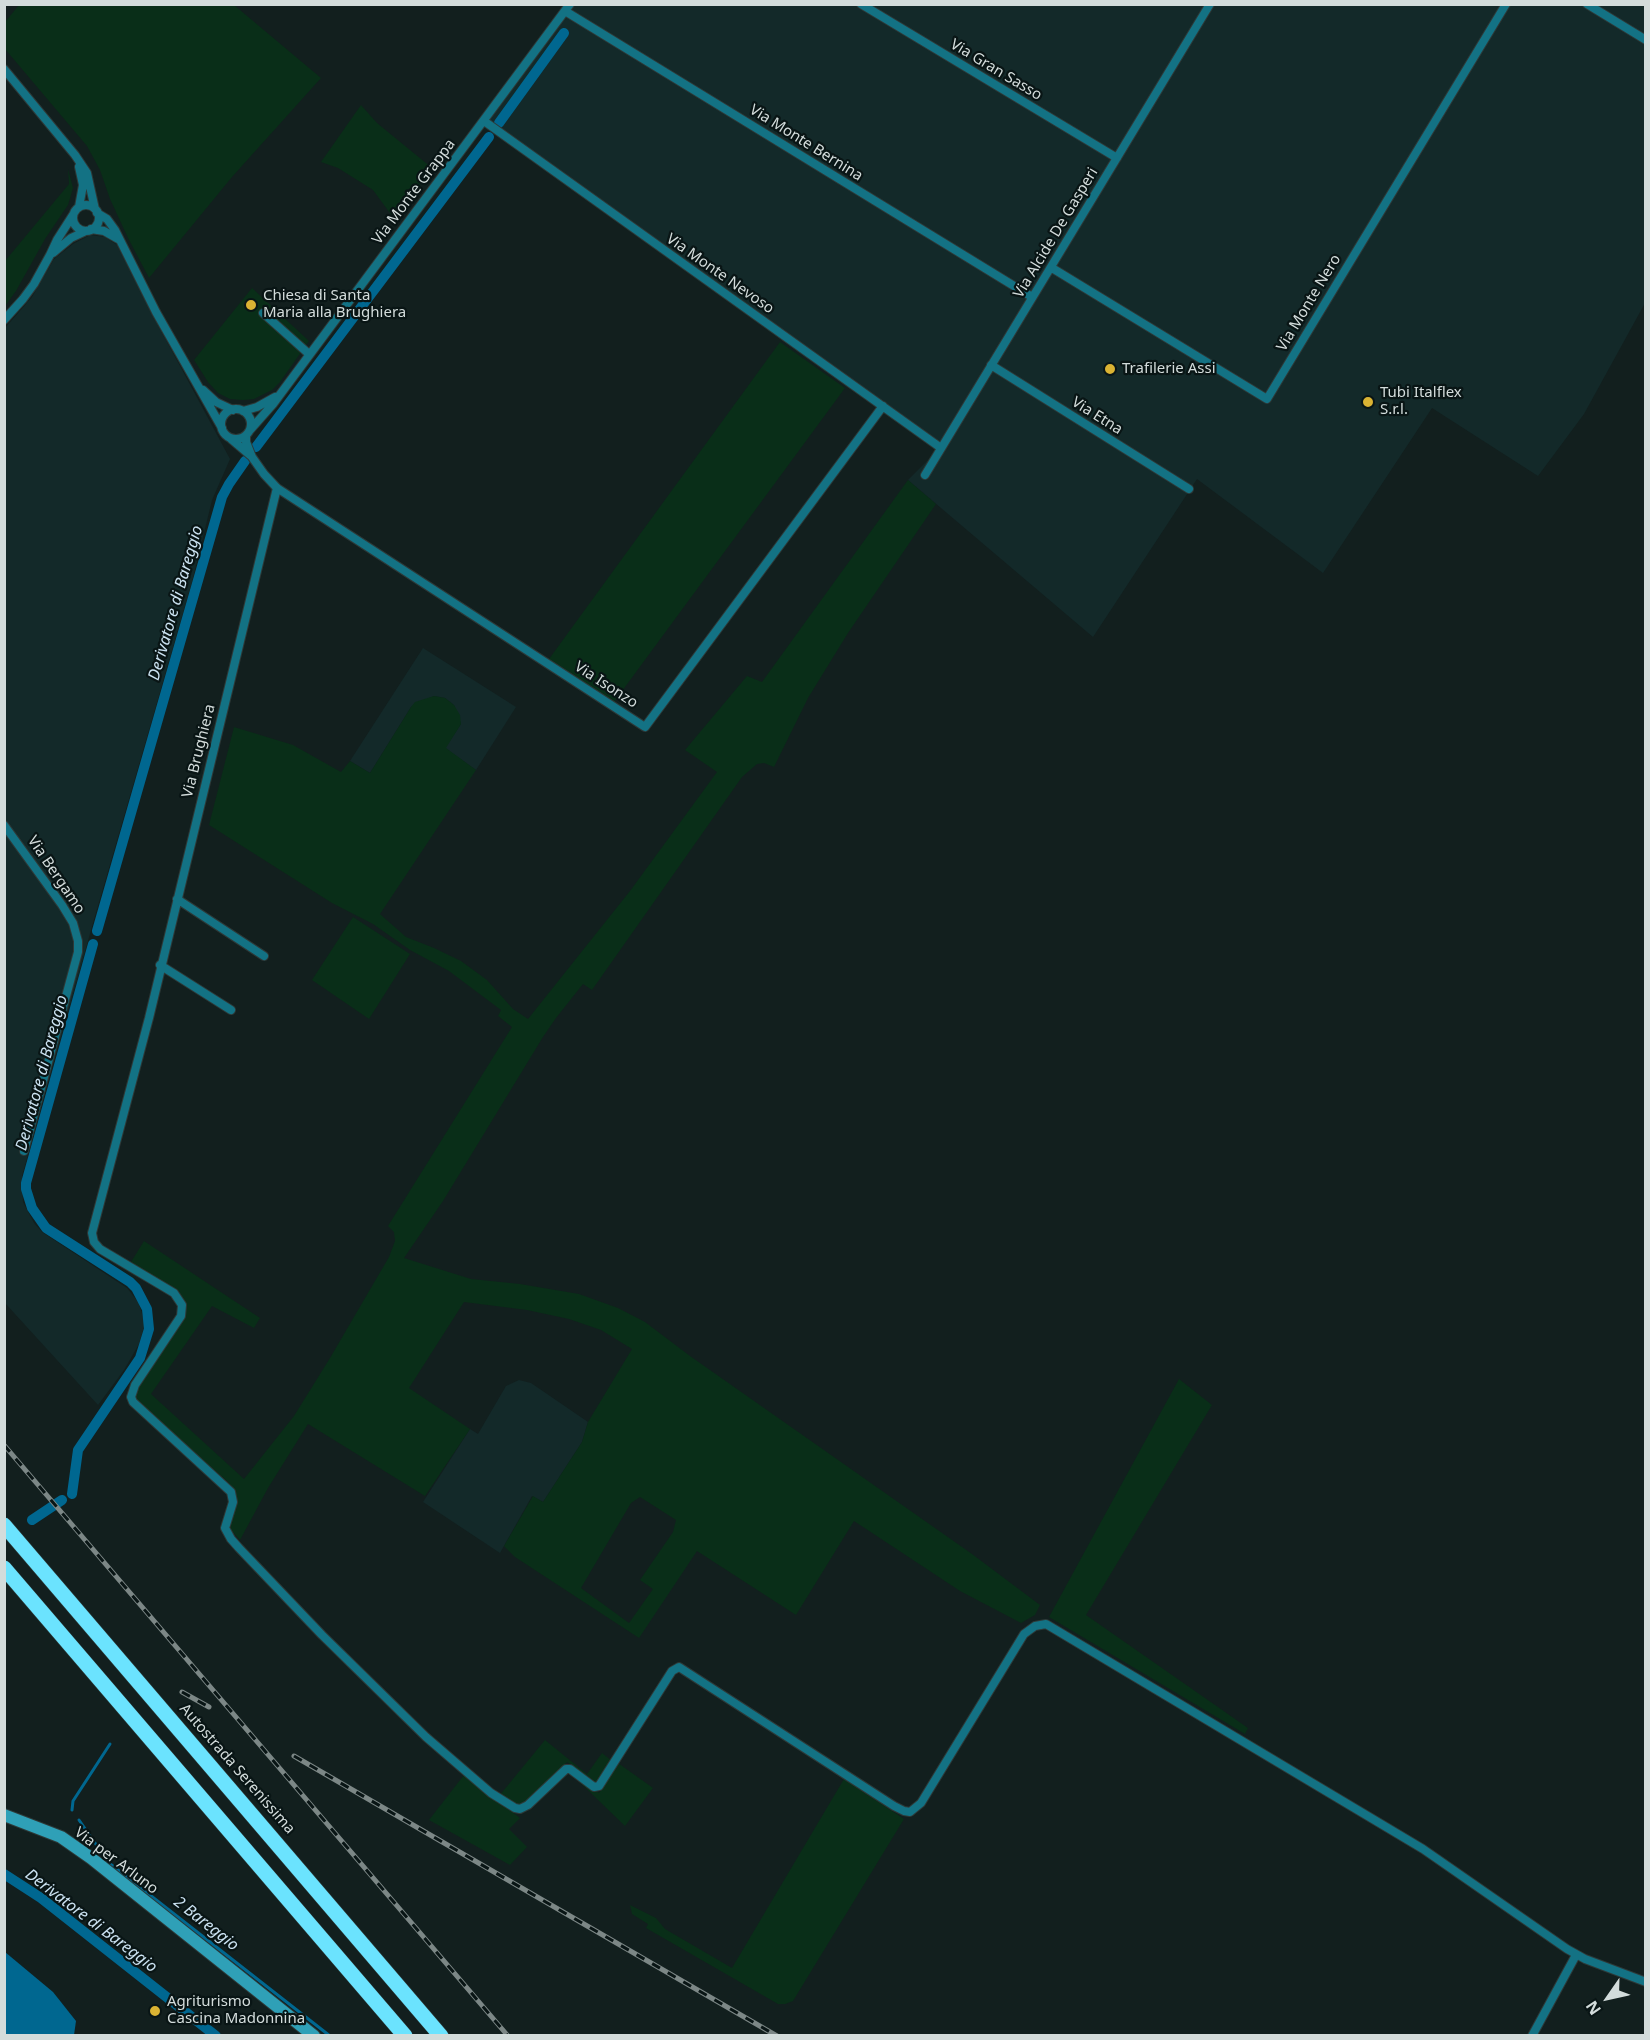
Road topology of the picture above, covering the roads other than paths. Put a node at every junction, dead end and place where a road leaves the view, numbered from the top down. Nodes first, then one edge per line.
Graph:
1 (861, 4) edge
2 (1210, 4) edge
3 (1506, 4) edge
4 (1587, 4) edge
5 (568, 8) edge
6 (1646, 40) edge
7 (4, 69) edge
8 (484, 122) junction
9 (75, 155) junction
10 (1117, 158) junction
11 (76, 211) junction
12 (96, 211) junction
13 (89, 230) junction
14 (121, 241) junction
15 (50, 255) junction
16 (1052, 268) junction
17 (1032, 297) junction
18 (263, 313) dead end
19 (4, 320) edge
20 (309, 354) junction
21 (991, 365) junction
22 (198, 385) junction
23 (278, 395) junction
24 (883, 406) junction
25 (232, 410) junction
26 (243, 411) junction
27 (222, 428) junction
28 (248, 433) junction
29 (231, 439) junction
30 (941, 448) junction
31 (252, 457) junction
32 (925, 476) dead end
33 (277, 488) junction
34 (1189, 489) dead end
35 (4, 825) edge
36 (177, 899) junction
37 (264, 956) dead end
38 (160, 965) junction
39 (231, 1010) dead end
40 (24, 1151) dead end
41 (4, 1525) edge
42 (4, 1568) edge
43 (4, 1815) edge
44 (1576, 1955) junction
45 (1646, 1982) edge
46 (314, 2036) edge
47 (405, 2036) edge
48 (441, 2036) edge
49 (1532, 2036) edge

1 - 10 street, Via Gran Sasso
2 - 10 street, Via Alcide De Gasperi
3 - 16 street, Via Monte Nero
4 - 6 street
5 - 8 street, Via Monte Grappa
5 - 17 street, Via Monte Bernina
7 - 9 street
8 - 20 street, Via Monte Grappa
8 - 24 street, Via Monte Nevoso
9 - 11 street
9 - 12 street
10 - 16 street, Via Alcide De Gasperi
11 - 12 street
11 - 13 street
11 - 15 street
12 - 13 street
12 - 14 street
13 - 14 street
13 - 15 street
14 - 22 street
15 - 19 street
16 - 17 street, Via Alcide De Gasperi
17 - 21 street, Via Alcide De Gasperi
18 - 20 street
20 - 23 street, Via Monte Grappa
21 - 30 street, Via Alcide De Gasperi
21 - 34 street, Via Etna
22 - 25 street
22 - 27 street
23 - 26 street, Via Monte Grappa
23 - 28 street, Via Monte Grappa
24 - 30 street, Via Monte Nevoso
24 - 33 street, Via Isonzo
25 - 26 street, Via Monte Grappa
25 - 27 street
26 - 28 street
27 - 29 street
28 - 29 street
28 - 31 street
29 - 31 street
30 - 32 street, Via Alcide De Gasperi
31 - 33 street
33 - 36 street, Via Brughiera
35 - 40 street, Via Bergamo
36 - 37 street
36 - 38 street, Via Brughiera
38 - 39 street
38 - 44 street, Via Brughiera
41 - 48 highway, Autostrada Serenissima
42 - 47 highway
43 - 46 street, Via per Arluno
44 - 45 street
44 - 49 street

